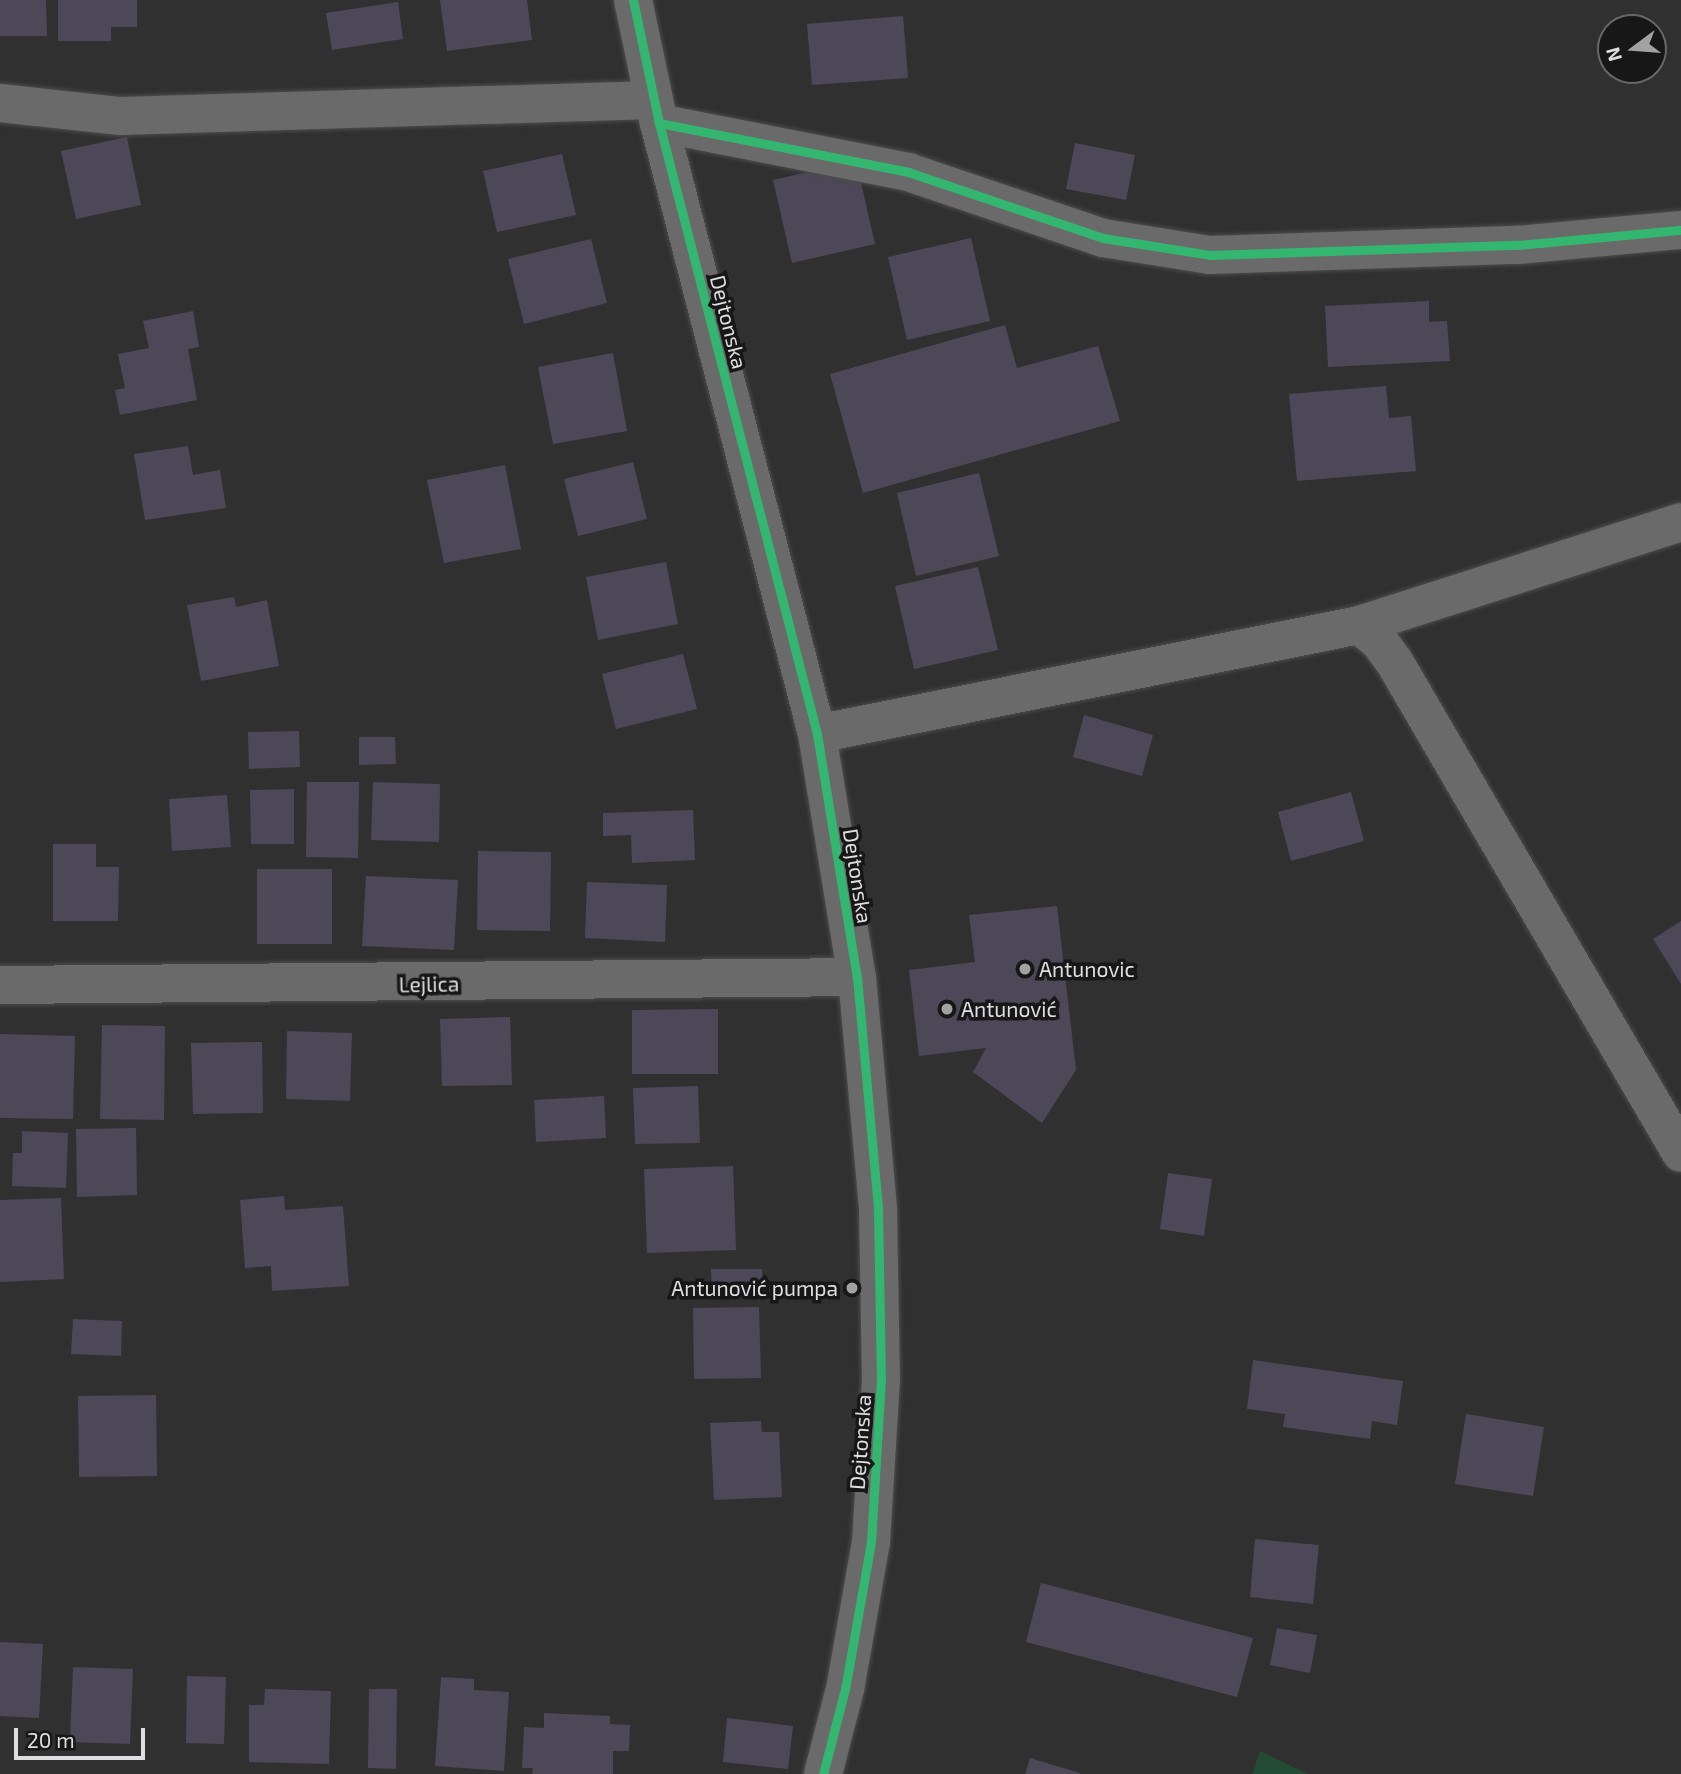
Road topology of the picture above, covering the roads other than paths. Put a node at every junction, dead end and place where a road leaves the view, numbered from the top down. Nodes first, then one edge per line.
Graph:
1 (633, 0) edge
2 (0, 103) edge
3 (657, 112) junction
4 (1681, 230) edge
5 (1681, 522) edge
6 (1359, 625) junction
7 (817, 734) junction
8 (857, 977) junction
9 (0, 985) edge
10 (1681, 1153) edge
11 (823, 1774) edge

1 - 3 street, Dejtonska
2 - 3 street
3 - 4 street
3 - 7 street, Dejtonska
5 - 6 street
6 - 7 street
6 - 10 street
7 - 8 street, Dejtonska
8 - 9 street, Lejlica
8 - 11 street, Dejtonska

